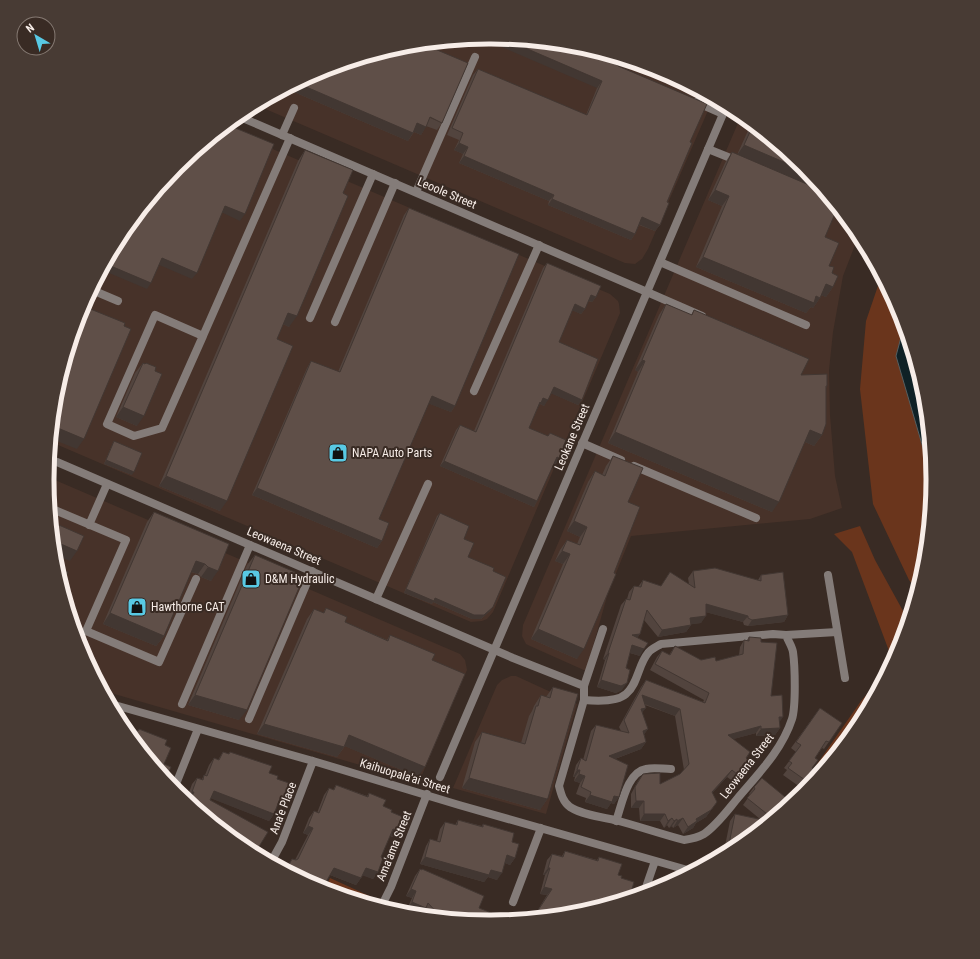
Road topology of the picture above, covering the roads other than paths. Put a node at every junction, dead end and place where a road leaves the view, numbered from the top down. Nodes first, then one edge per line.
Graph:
1 (475, 56) dead end
2 (689, 99) edge
3 (717, 107) edge
4 (294, 108) dead end
5 (724, 112) edge
6 (245, 119) edge
7 (286, 137) junction
8 (708, 149) junction
9 (744, 164) edge
10 (373, 174) junction
11 (395, 183) junction
12 (416, 192) junction
13 (539, 245) junction
14 (660, 262) junction
15 (97, 292) edge
16 (647, 292) junction
17 (118, 301) dead end
18 (310, 318) dead end
19 (713, 320) edge
20 (335, 322) dead end
21 (806, 325) dead end
22 (202, 336) junction
23 (474, 391) dead end
24 (582, 444) junction
25 (55, 461) edge
26 (107, 484) junction
27 (428, 484) dead end
28 (55, 510) edge
29 (756, 518) dead end
30 (89, 525) junction
31 (250, 545) junction
32 (312, 571) junction
33 (828, 575) dead end
34 (196, 579) dead end
35 (376, 599) junction
36 (603, 629) dead end
37 (837, 632) junction
38 (786, 635) junction
39 (494, 650) junction
40 (844, 678) dead end
41 (584, 686) junction
42 (584, 700) junction
43 (182, 704) dead end
44 (119, 706) edge
45 (249, 719) edge
46 (198, 729) junction
47 (313, 761) junction
48 (671, 768) dead end
49 (440, 777) dead end
50 (177, 782) edge
51 (426, 794) junction
52 (616, 821) junction
53 (541, 828) junction
54 (274, 858) edge
55 (655, 861) junction
56 (685, 869) edge
57 (646, 886) edge
58 (384, 902) edge
59 (513, 902) dead end

1 - 12 street
2 - 3 street
4 - 7 street
5 - 8 street, Leokane Street
6 - 7 street, Leoole Street
7 - 10 street, Leoole Street
7 - 22 street
8 - 9 street
8 - 14 street, Leokane Street
10 - 11 street, Leoole Street
10 - 18 street
11 - 12 street, Leoole Street
11 - 20 street
12 - 13 street, Leoole Street
13 - 16 street, Leoole Street
13 - 23 street
14 - 16 street, Leokane Street
14 - 21 street
15 - 17 street
16 - 19 street, Leoole Street
16 - 24 street, Leokane Street
22 - 22 street
24 - 29 street
24 - 39 street, Leokane Street
25 - 26 street, Leowaena Street
26 - 30 street
26 - 31 street, Leowaena Street
27 - 35 street
28 - 30 street
30 - 34 street
31 - 32 street, Leowaena Street
31 - 43 street
32 - 35 street, Leowaena Street
32 - 45 street
33 - 37 street
35 - 39 street, Leowaena Street
36 - 41 street
37 - 38 street
37 - 40 street
38 - 42 street
38 - 52 street, Leowaena Street
39 - 41 street, Leowaena Street
39 - 49 street, Leokane Street
41 - 42 street, Leowaena Street
42 - 52 street, Leowaena Street
44 - 46 street, Kaihuopala'ai Street
46 - 47 street, Kaihuopala'ai Street
46 - 50 street
47 - 51 street, Kaihuopala'ai Street
47 - 54 street, Ana'e Place
48 - 52 street
51 - 53 street, Kaihuopala'ai Street
51 - 58 street, Ama'ama Street
53 - 55 street, Kaihuopala'ai Street
53 - 59 street
55 - 56 street, Kaihuopala'ai Street
55 - 57 street

